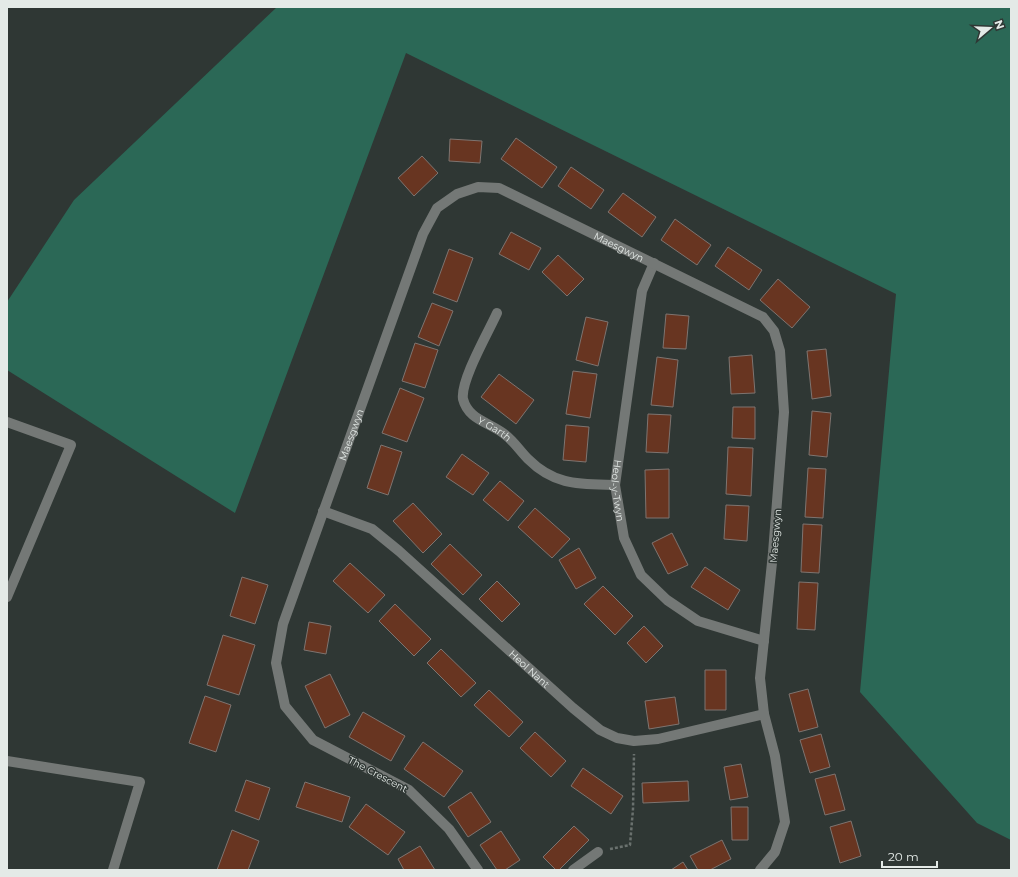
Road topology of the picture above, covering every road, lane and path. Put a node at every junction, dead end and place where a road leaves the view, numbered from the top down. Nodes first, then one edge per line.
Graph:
1 (654, 263) junction
2 (497, 312) dead end
3 (7, 422) edge
4 (615, 485) junction
5 (323, 511) junction
6 (7, 597) edge
7 (764, 640) junction
8 (285, 706) joint
9 (764, 714) junction
10 (634, 741) junction
11 (7, 761) edge
12 (598, 852) joint
13 (113, 870) edge
14 (478, 870) edge
15 (573, 870) edge
16 (760, 870) edge

1 - 4 street, Heol-y-Twyn
1 - 5 street, Maesgwyn
1 - 7 street, Maesgwyn
2 - 4 street, Y Garth
3 - 6 street
4 - 7 street, Heol-y-Twyn
5 - 8 street, Maesgwyn
5 - 10 street, Heol Nant
7 - 9 street, Maesgwyn
8 - 14 street, The Crescent
9 - 10 street, Heol Nant
9 - 16 street, Maesgwyn
10 - 12 path
11 - 13 street
12 - 15 street

